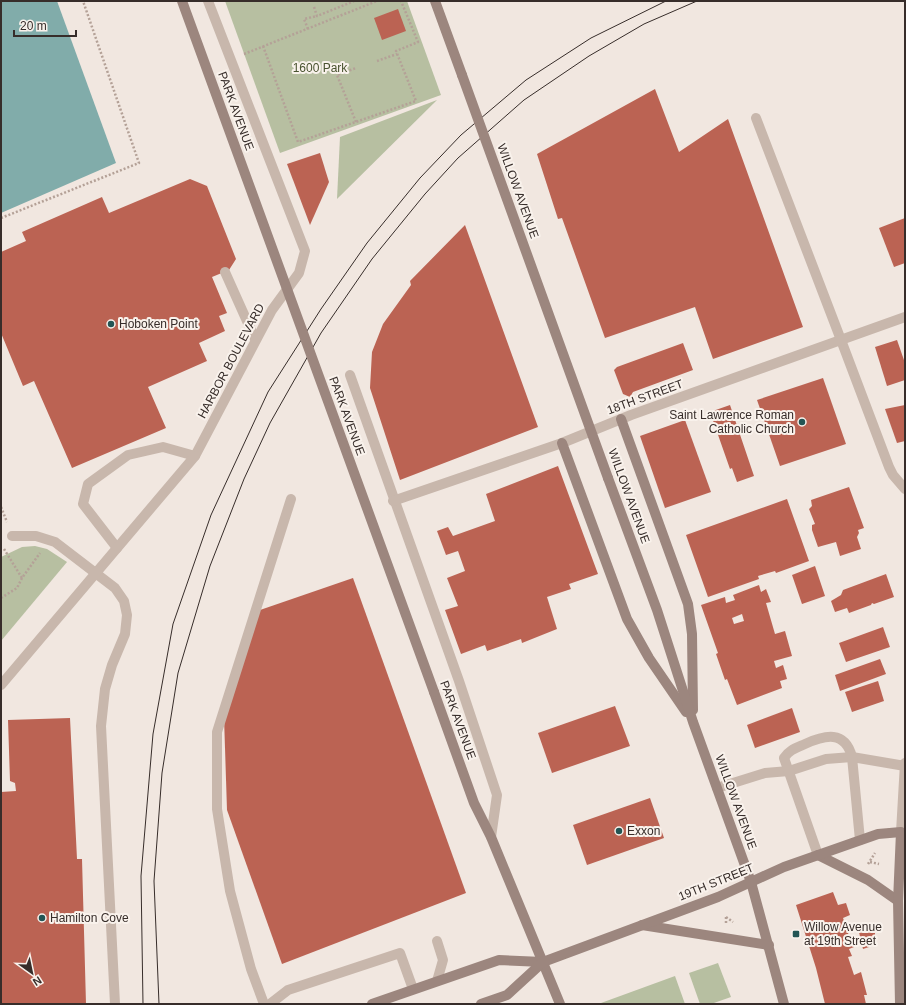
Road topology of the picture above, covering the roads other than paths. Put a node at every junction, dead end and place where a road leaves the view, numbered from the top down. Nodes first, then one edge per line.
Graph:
1 (182, 1) edge
2 (208, 1) edge
3 (435, 1) edge
4 (756, 118) dead end
5 (225, 272) dead end
6 (905, 317) edge
7 (256, 339) junction
8 (841, 340) junction
9 (350, 376) dead end
10 (621, 419) junction
11 (562, 443) junction
12 (195, 456) junction
13 (905, 489) edge
14 (291, 499) dead end
15 (393, 501) junction
16 (12, 536) dead end
17 (116, 548) junction
18 (96, 572) junction
19 (1, 685) edge
20 (693, 722) junction
21 (852, 757) junction
22 (905, 764) edge
23 (789, 771) junction
24 (717, 788) junction
25 (901, 832) junction
26 (492, 838) junction
27 (860, 840) junction
28 (818, 855) junction
29 (751, 882) junction
30 (898, 901) junction
31 (640, 925) junction
32 (437, 940) dead end
33 (769, 945) junction
34 (543, 962) junction
35 (437, 980) junction
36 (413, 989) junction
37 (115, 1004) edge
38 (264, 1004) edge
39 (270, 1004) edge
40 (372, 1004) edge
41 (481, 1004) edge
42 (560, 1004) edge
43 (784, 1004) edge
44 (900, 1004) edge

1 - 26 main road, PARK AVENUE, bridge
2 - 7 street, HARBOR BOULEVARD
3 - 20 main road, WILLOW AVENUE, bridge
4 - 8 street
5 - 7 street
6 - 8 street, 18TH STREET
7 - 12 street, HARBOR BOULEVARD
8 - 10 street, 18TH STREET
8 - 13 street
9 - 15 street, PARK AVENUE
10 - 11 street, 18TH STREET
10 - 20 main road
11 - 15 street, 18TH STREET
11 - 20 main road
12 - 17 street, HARBOR BOULEVARD
12 - 17 street
14 - 38 street
15 - 26 street, PARK AVENUE
16 - 18 street
17 - 18 street, HARBOR BOULEVARD
18 - 19 street, HARBOR BOULEVARD
18 - 37 street
20 - 24 main road, WILLOW AVENUE
21 - 22 street
21 - 23 street
21 - 23 street
21 - 27 street
22 - 25 street
23 - 24 street
23 - 28 street
24 - 29 main road, WILLOW AVENUE
25 - 27 main road, 19TH STREET
25 - 30 main road
26 - 34 main road, PARK AVENUE
27 - 28 main road, 19TH STREET
28 - 29 main road, 19TH STREET
28 - 30 main road
29 - 31 main road, 19TH STREET
29 - 33 main road, WILLOW AVENUE
30 - 44 main road
31 - 33 main road
31 - 34 main road, 19TH STREET
32 - 35 street
33 - 43 main road, WILLOW AVENUE
34 - 35 main road, 19TH STREET
34 - 41 main road, 19TH STREET
34 - 42 main road, PARK AVENUE
35 - 36 main road, 19TH STREET
36 - 39 street
36 - 40 main road, 19TH STREET

